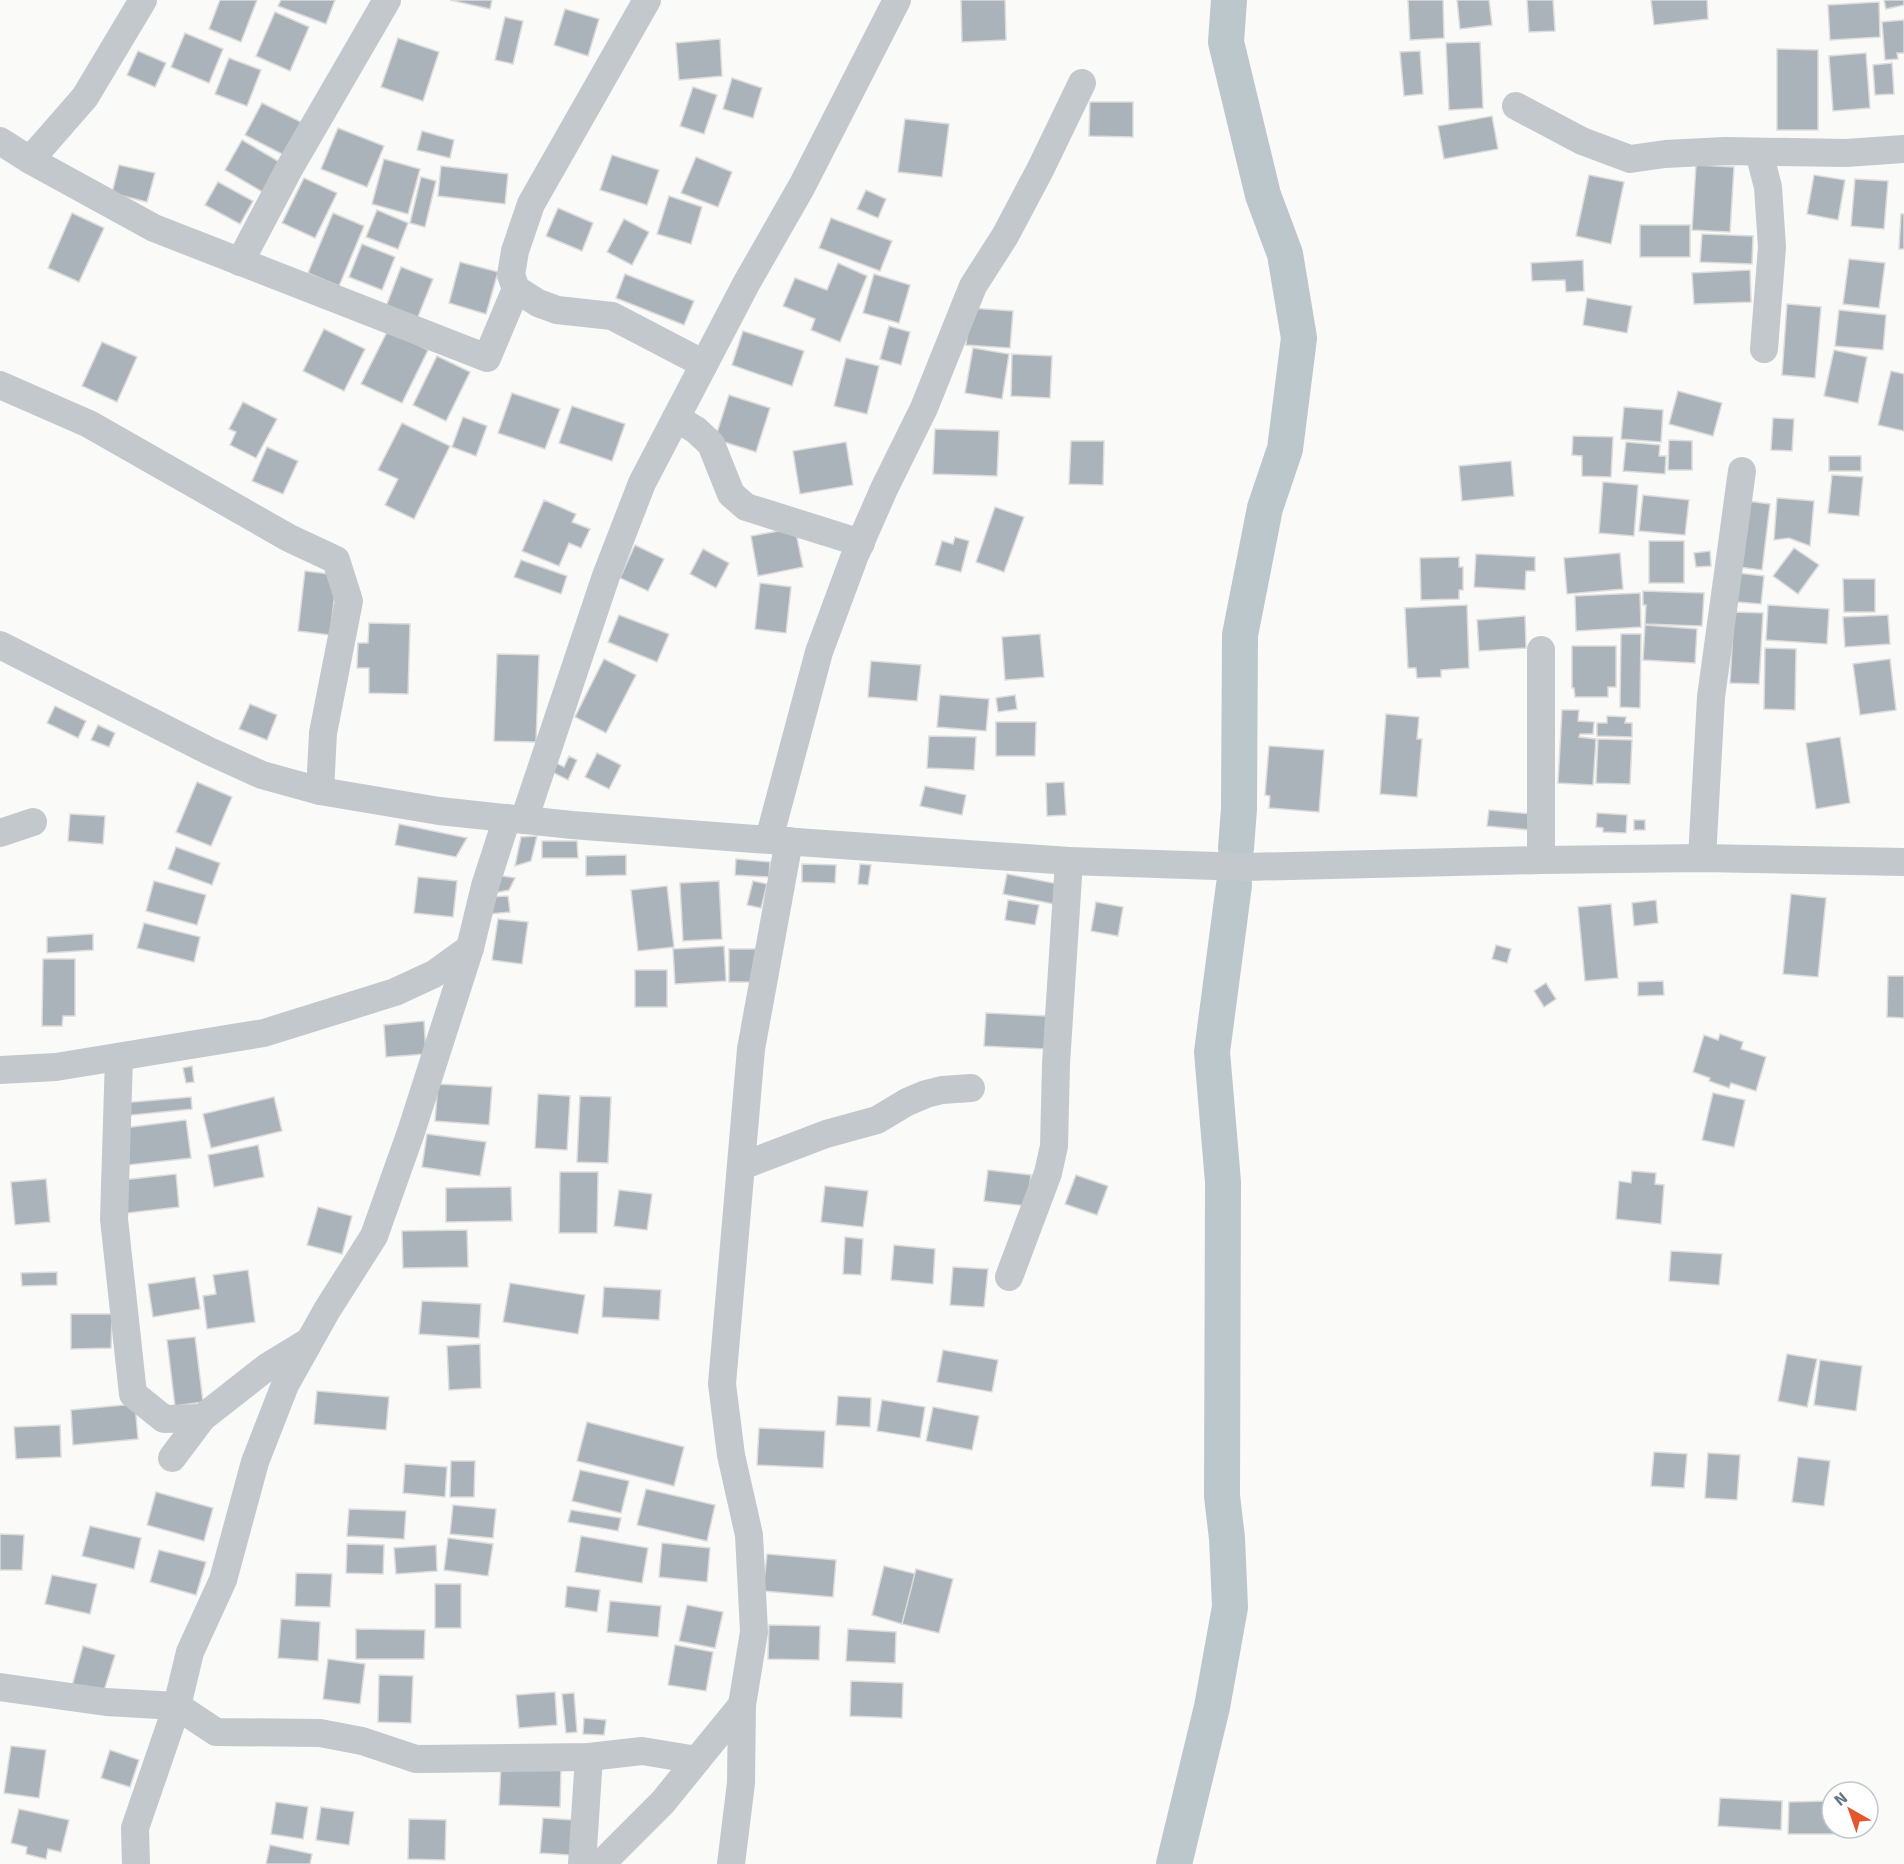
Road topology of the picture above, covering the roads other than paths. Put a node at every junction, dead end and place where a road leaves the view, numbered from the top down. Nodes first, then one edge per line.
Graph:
1 (143, 0) edge
2 (387, 0) edge
3 (647, 0) edge
4 (897, 0) edge
5 (1082, 83) dead end
6 (1516, 106) dead end
7 (0, 141) edge
8 (1904, 149) edge
9 (1759, 152) junction
10 (30, 160) junction
11 (240, 262) junction
12 (516, 290) junction
13 (1764, 349) dead end
14 (704, 364) junction
15 (0, 385) edge
16 (676, 418) junction
17 (1742, 471) dead end
18 (861, 543) junction
19 (0, 645) edge
20 (1541, 650) dead end
21 (320, 791) junction
22 (515, 819) junction
23 (33, 822) dead end
24 (0, 833) edge
25 (779, 840) junction
26 (1702, 858) junction
27 (1541, 860) junction
28 (1069, 861) junction
29 (1904, 862) edge
30 (470, 948) junction
31 (119, 1057) junction
32 (0, 1070) edge
33 (971, 1088) dead end
34 (742, 1166) junction
35 (1009, 1277) dead end
36 (309, 1341) junction
37 (202, 1418) junction
38 (172, 1458) dead end
39 (0, 1687) edge
40 (742, 1705) junction
41 (177, 1706) junction
42 (589, 1756) junction
43 (697, 1760) junction
44 (136, 1864) edge
45 (582, 1864) edge
46 (601, 1864) edge
47 (731, 1864) edge

1 - 10 street
2 - 11 street
3 - 12 street
4 - 14 street
5 - 18 street
6 - 9 street
7 - 10 street
8 - 9 street
9 - 13 street
10 - 11 street
11 - 12 street
12 - 14 street
14 - 16 street
15 - 21 street
16 - 18 street
16 - 22 street
17 - 26 street
18 - 25 street
19 - 21 street
20 - 27 street
21 - 22 street
22 - 25 street
22 - 30 street
23 - 24 street
25 - 28 street
25 - 34 street
26 - 27 street
26 - 29 street
27 - 28 street
28 - 35 street
30 - 31 street
30 - 36 street
31 - 32 street
31 - 37 street
33 - 34 street
34 - 40 street
36 - 37 street
36 - 41 street
37 - 38 street
39 - 41 street
40 - 43 street
40 - 47 street
41 - 42 street
41 - 44 street
42 - 43 street
42 - 45 street
43 - 46 street

